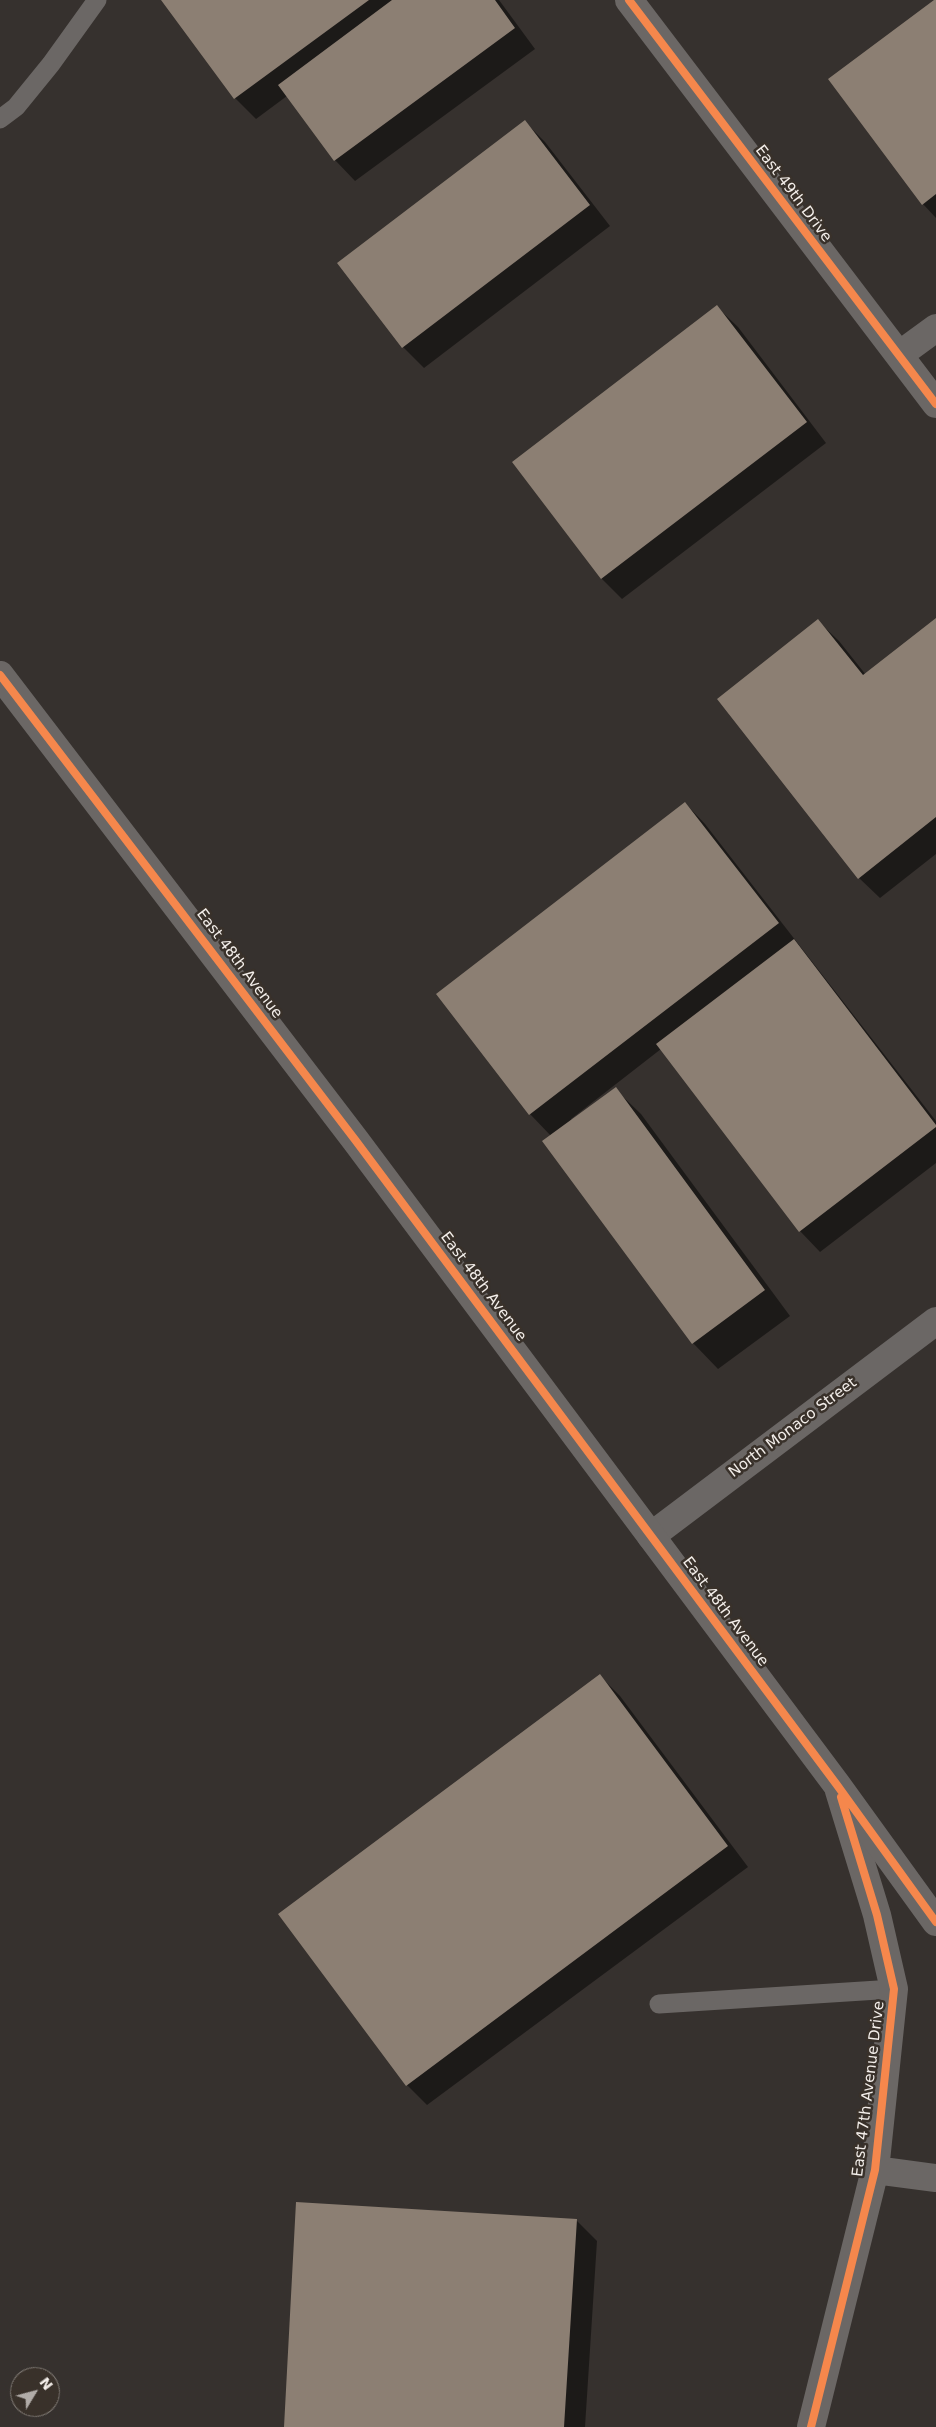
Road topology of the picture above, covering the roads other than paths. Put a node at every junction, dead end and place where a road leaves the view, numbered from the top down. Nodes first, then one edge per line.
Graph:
1 (97, 0) edge
2 (629, 0) edge
3 (0, 119) edge
4 (936, 328) edge
5 (899, 355) junction
6 (936, 404) edge
7 (0, 675) edge
8 (936, 1321) edge
9 (651, 1536) junction
10 (837, 1785) junction
11 (936, 1922) edge
12 (894, 1989) junction
13 (659, 2004) dead end
14 (875, 2170) junction
15 (936, 2178) edge
16 (812, 2427) edge

1 - 3 lane
2 - 5 street, East 49th Drive
4 - 5 street
5 - 6 street, East 49th Drive
7 - 9 street, East 48th Avenue
8 - 9 street, North Monaco Street
9 - 10 street, East 48th Avenue
10 - 11 street, East 48th Avenue
10 - 12 street, East 47th Avenue Drive
12 - 13 lane
12 - 14 street, East 47th Avenue Drive
14 - 15 street
14 - 16 street, East 47th Avenue Drive

